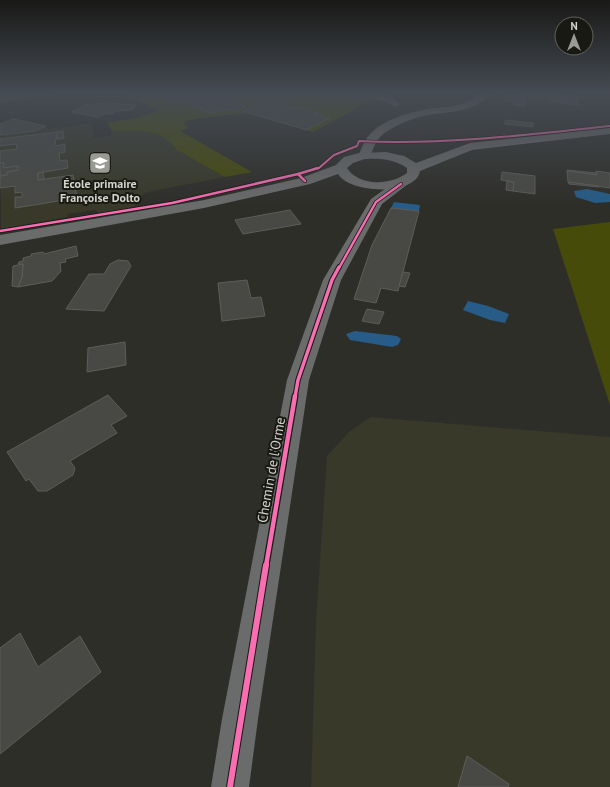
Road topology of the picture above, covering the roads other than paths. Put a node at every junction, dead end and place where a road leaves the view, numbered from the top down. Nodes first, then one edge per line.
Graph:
1 (382, 131) edge
2 (610, 131) edge
3 (371, 142) junction
4 (447, 155) junction
5 (364, 156) junction
6 (396, 158) junction
7 (341, 168) junction
8 (414, 169) junction
9 (305, 181) junction
10 (400, 184) junction
11 (366, 189) junction
12 (0, 240) edge
13 (230, 787) edge

1 - 3 street
2 - 4 street
3 - 5 street
3 - 6 street
4 - 6 street
4 - 8 street
5 - 6 street
5 - 7 street
6 - 8 street
7 - 9 street
7 - 11 street
8 - 10 street, Chemin de l'Orme
9 - 11 street
9 - 12 street
10 - 11 street, Chemin de l'Orme
10 - 11 street
11 - 13 street, Chemin de l'Orme

